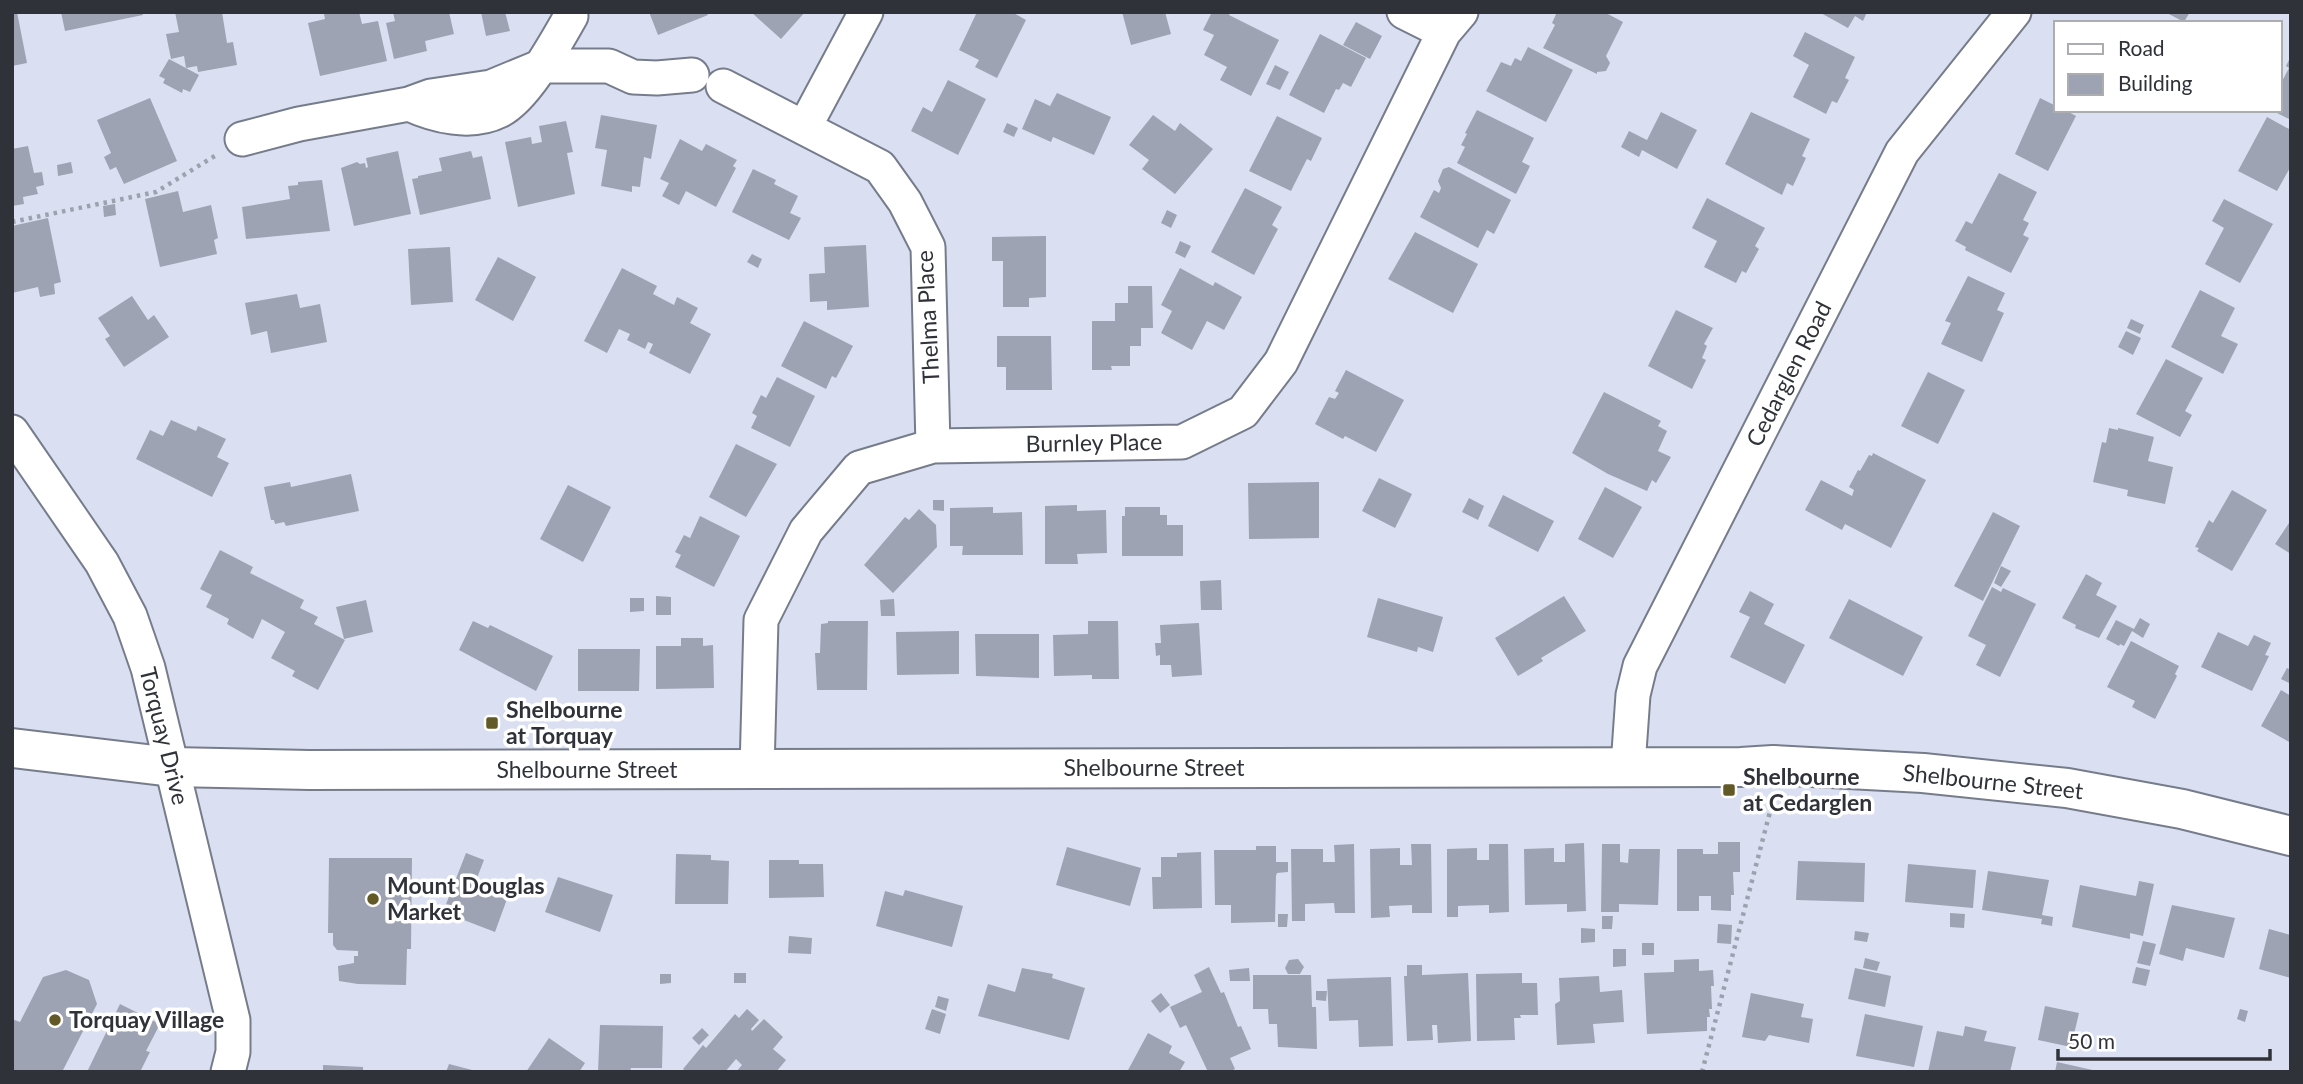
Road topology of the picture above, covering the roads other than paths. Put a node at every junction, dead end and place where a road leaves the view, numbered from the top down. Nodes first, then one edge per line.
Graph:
1 (866, 12) edge
2 (1404, 12) edge
3 (2014, 12) edge
4 (570, 14) edge
5 (1452, 22) edge
6 (542, 66) junction
7 (609, 66) junction
8 (692, 75) dead end
9 (723, 86) dead end
10 (804, 128) junction
11 (242, 139) road end
12 (12, 432) edge
13 (933, 446) junction
14 (12, 748) edge
15 (1628, 766) junction
16 (172, 767) junction
17 (757, 769) junction
18 (2291, 836) edge
19 (228, 1072) edge

1 - 10 street
2 - 5 street
3 - 15 street, Cedarglen Road
4 - 6 street
4 - 7 street
5 - 13 street, Burnley Place
6 - 7 street
6 - 11 street
7 - 8 street
9 - 10 street, Thelma Place
10 - 13 street, Thelma Place
12 - 16 street, Torquay Drive
13 - 17 street, Burnley Place
14 - 16 main road, Shelbourne Street
15 - 17 main road, Shelbourne Street
15 - 18 main road, Shelbourne Street
16 - 17 main road, Shelbourne Street
16 - 19 street, Torquay Drive

